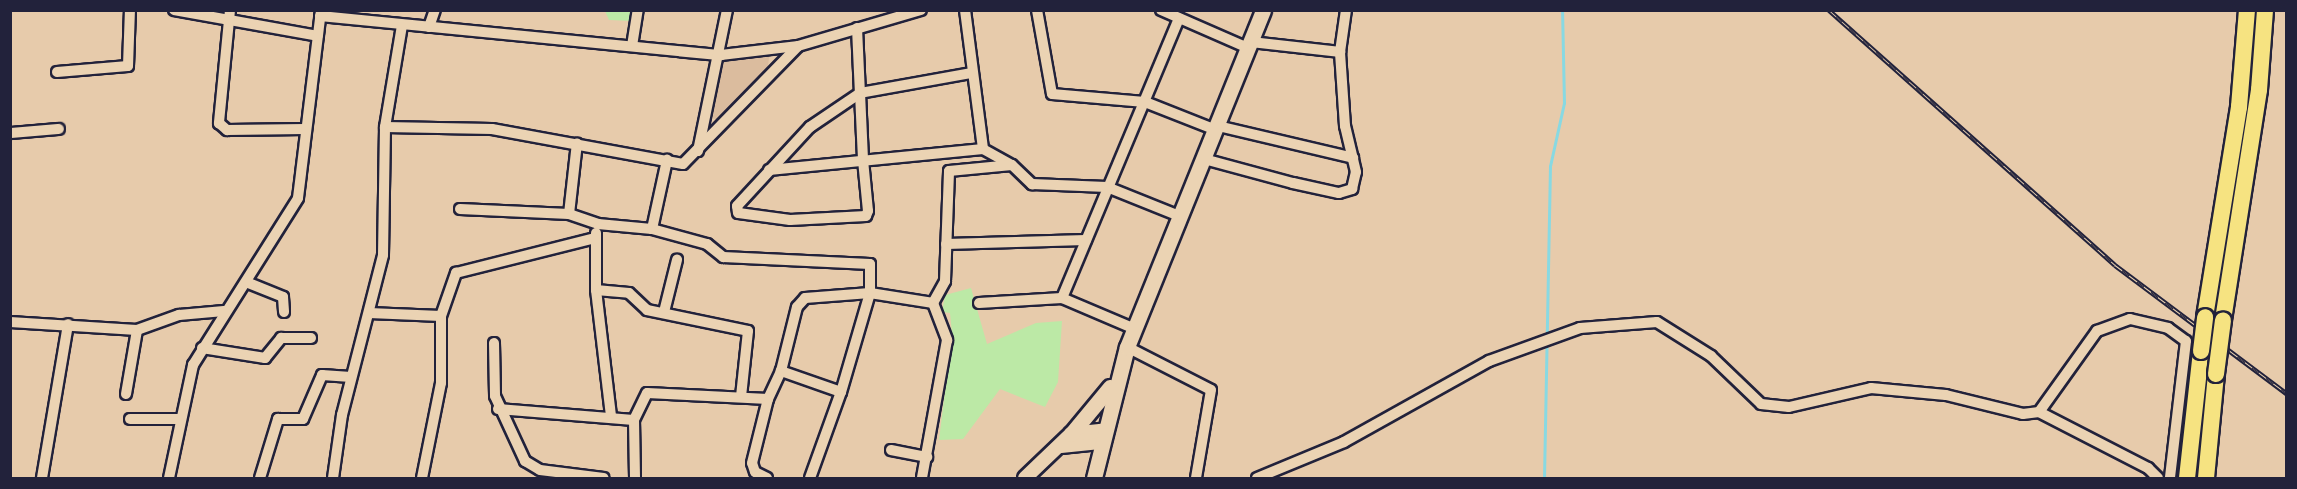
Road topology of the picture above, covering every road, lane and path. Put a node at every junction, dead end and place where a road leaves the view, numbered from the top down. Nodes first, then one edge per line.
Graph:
1 (130, 10) edge
2 (174, 10) edge
3 (435, 10) edge
4 (638, 10) edge
5 (727, 10) edge
6 (921, 10) edge
7 (965, 10) edge
8 (1037, 10) edge
9 (1161, 10) edge
10 (1263, 10) edge
11 (1346, 10) edge
12 (2247, 10) edge
13 (2265, 10) edge
14 (320, 13) edge
15 (893, 14) edge
16 (230, 15) edge
17 (1179, 18) junction
18 (402, 25) junction
19 (429, 27) junction
20 (857, 28) junction
21 (318, 36) junction
22 (1249, 45) junction
23 (633, 46) junction
24 (798, 46) junction
25 (1340, 52) junction
26 (721, 55) junction
27 (57, 72) dead end
28 (971, 73) junction
29 (860, 93) junction
30 (1145, 102) junction
31 (385, 127) junction
32 (1217, 128) junction
33 (59, 129) dead end
34 (305, 129) junction
35 (10, 133) edge
36 (578, 143) junction
37 (983, 149) junction
38 (698, 151) junction
39 (947, 152) junction
40 (1353, 158) junction
41 (1204, 159) junction
42 (667, 160) junction
43 (863, 160) junction
44 (1012, 165) junction
45 (769, 170) junction
46 (949, 171) junction
47 (1107, 187) junction
48 (460, 209) dead end
49 (569, 214) junction
50 (1179, 216) junction
51 (598, 224) junction
52 (652, 229) junction
53 (595, 238) junction
54 (1086, 240) junction
55 (946, 244) junction
56 (677, 260) dead end
57 (246, 282) junction
58 (596, 290) junction
59 (870, 293) junction
60 (1062, 298) junction
61 (933, 303) junction
62 (979, 303) dead end
63 (224, 311) junction
64 (284, 312) dead end
65 (664, 312) junction
66 (369, 313) junction
67 (441, 316) junction
68 (10, 322) edge
69 (68, 324) junction
70 (1135, 329) junction
71 (137, 330) junction
72 (311, 338) dead end
73 (494, 343) dead end
74 (1127, 346) junction
75 (202, 348) junction
76 (781, 371) junction
77 (351, 377) junction
78 (1114, 382) junction
79 (840, 392) junction
80 (126, 394) dead end
81 (741, 396) junction
82 (768, 399) junction
83 (498, 409) junction
84 (2039, 412) junction
85 (611, 416) junction
86 (130, 419) dead end
87 (179, 419) junction
88 (634, 420) junction
89 (1071, 434) junction
90 (1101, 437) junction
91 (1057, 448) junction
92 (891, 450) dead end
93 (927, 457) junction
94 (42, 478) edge
95 (169, 478) edge
96 (260, 478) edge
97 (333, 478) edge
98 (422, 478) edge
99 (604, 478) edge
100 (635, 478) edge
101 (767, 478) edge
102 (810, 478) edge
103 (922, 478) edge
104 (1025, 478) edge
105 (1094, 478) edge
106 (1196, 478) edge
107 (1255, 478) edge
108 (2158, 478) edge
109 (2170, 478) edge
110 (2187, 478) edge
111 (2206, 478) edge

1 - 27 street
2 - 16 street
3 - 19 street
4 - 23 street
5 - 26 street
6 - 15 street
7 - 28 street
8 - 30 street
9 - 17 street
10 - 22 main road
11 - 25 street
12 - 110 highway, bridge
13 - 111 highway, bridge
14 - 18 street
14 - 21 street
15 - 20 street
16 - 21 street
16 - 34 street
17 - 22 street
17 - 30 street
18 - 19 street
18 - 31 street
19 - 23 street
20 - 24 street
20 - 29 street
21 - 34 street
22 - 25 street
22 - 32 main road
23 - 26 street
24 - 26 street
24 - 38 street
25 - 40 street
26 - 38 street
28 - 29 street
28 - 37 street
29 - 43 street
29 - 45 street
30 - 32 street
30 - 47 street
31 - 36 street
31 - 66 street
32 - 40 street
32 - 41 main road
33 - 35 street
34 - 57 street
36 - 42 street
36 - 49 street
37 - 39 street
37 - 44 street
38 - 42 street
39 - 43 street
39 - 46 street
40 - 41 street
41 - 50 main road
42 - 52 street
43 - 45 street
43 - 45 street
44 - 46 street
44 - 47 street
46 - 55 street
47 - 50 street
47 - 54 street
48 - 49 street
49 - 51 street
50 - 70 main road
51 - 52 street
51 - 53 street
52 - 59 street
53 - 58 street
53 - 67 street
54 - 55 street
54 - 60 street
55 - 61 street
56 - 65 street
57 - 63 street
57 - 64 street
58 - 65 street
58 - 85 street
59 - 61 street
59 - 76 street
59 - 79 street
60 - 62 street
60 - 70 street
61 - 93 street
63 - 71 street
63 - 75 street
65 - 81 street
66 - 67 street
66 - 77 street
67 - 98 street
68 - 69 street
69 - 71 street
69 - 94 street
70 - 74 main road
71 - 80 street
72 - 75 street
73 - 83 street
74 - 78 main road
74 - 106 street
75 - 87 street
76 - 79 street
76 - 82 street
77 - 96 street
77 - 97 street
78 - 89 main road
78 - 90 main road
79 - 102 street
81 - 82 street
81 - 88 street
82 - 101 street
83 - 85 street
83 - 99 street
84 - 107 street
84 - 108 street
84 - 109 street
85 - 88 street
86 - 87 street
87 - 95 street
88 - 100 street
89 - 90 street
89 - 91 street
90 - 91 street
90 - 105 main road
91 - 104 street
92 - 93 street
93 - 103 street

